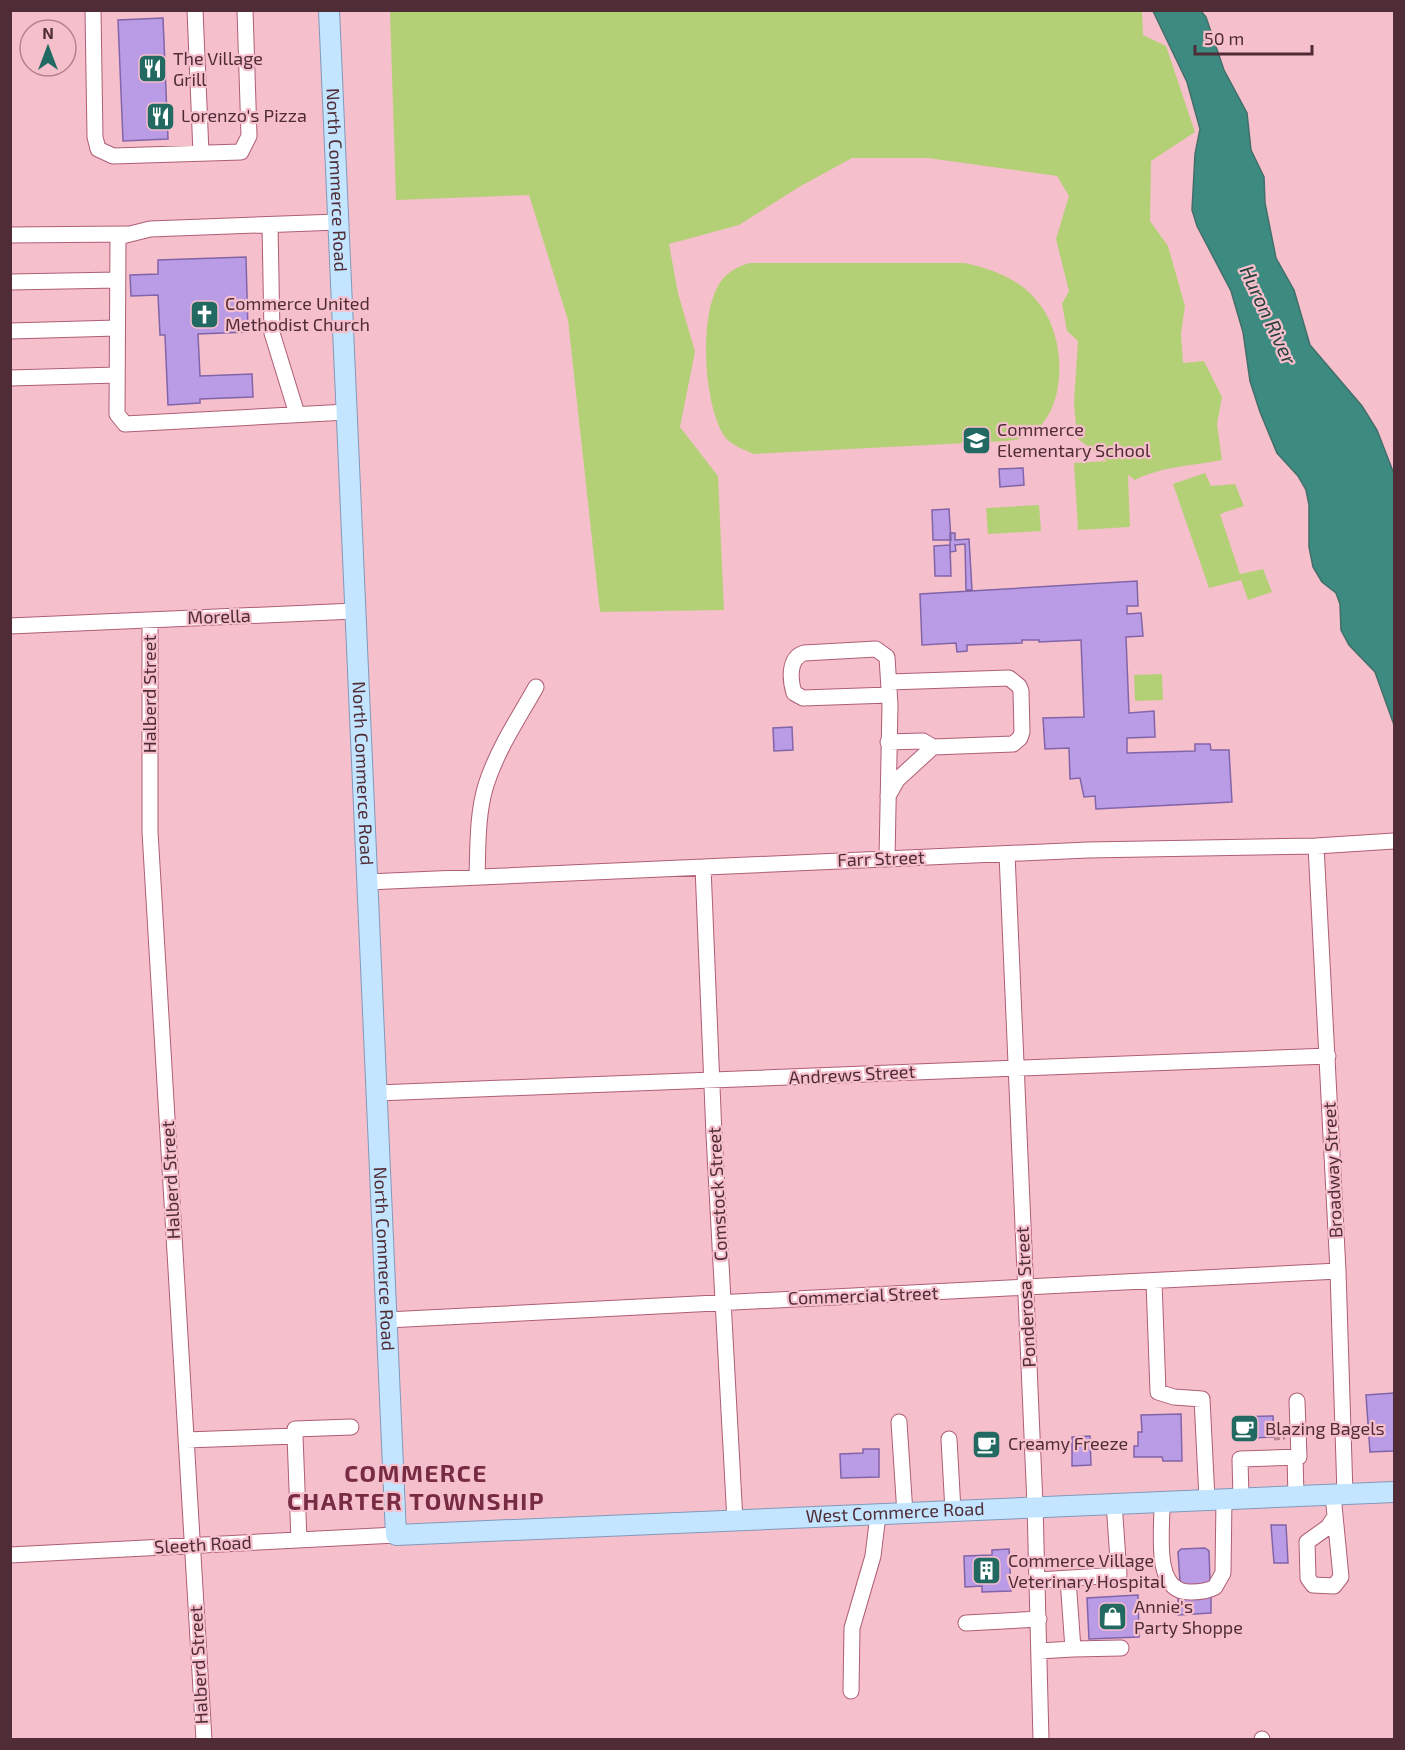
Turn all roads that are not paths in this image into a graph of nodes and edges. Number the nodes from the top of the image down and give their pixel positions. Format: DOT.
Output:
graph roads {
  1 [pos="93,10"];
  2 [pos="195,10"];
  3 [pos="245,10"];
  4 [pos="329,10"];
  5 [pos="201,153"];
  6 [pos="338,222"];
  7 [pos="270,225"];
  8 [pos="132,234"];
  9 [pos="10,235"];
  10 [pos="118,280"];
  11 [pos="10,282"];
  12 [pos="117,328"];
  13 [pos="10,331"];
  14 [pos="117,375"];
  15 [pos="10,378"];
  16 [pos="347,412"];
  17 [pos="297,414"];
  18 [pos="355,611"];
  19 [pos="150,620"];
  20 [pos="10,626"];
  21 [pos="536,687"];
  22 [pos="889,689"];
  23 [pos="888,742"];
  24 [pos="933,747"];
  25 [pos="888,796"];
  26 [pos="1395,841"];
  27 [pos="1316,846"];
  28 [pos="1007,854"];
  29 [pos="887,859"];
  30 [pos="703,867"];
  31 [pos="477,877"];
  32 [pos="367,882"];
  33 [pos="1328,1056"];
  34 [pos="1016,1067"];
  35 [pos="712,1082"];
  36 [pos="377,1093"];
  37 [pos="1338,1270"];
  38 [pos="1154,1281"];
  39 [pos="1025,1289"];
  40 [pos="723,1301"];
  41 [pos="387,1320"];
  42 [pos="1297,1401"];
  43 [pos="899,1422"];
  44 [pos="351,1427"];
  45 [pos="295,1436"];
  46 [pos="949,1438"];
  47 [pos="186,1440"];
  48 [pos="1295,1457"];
  49 [pos="1395,1492"];
  50 [pos="1339,1494"];
  51 [pos="1296,1496"];
  52 [pos="1224,1499"];
  53 [pos="1162,1501"];
  54 [pos="1114,1502"];
  55 [pos="1035,1505"];
  56 [pos="953,1511"];
  57 [pos="904,1514"];
  58 [pos="878,1515"];
  59 [pos="1334,1518"];
  60 [pos="735,1521"];
  61 [pos="396,1535"];
  62 [pos="299,1540"];
  63 [pos="192,1545"];
  64 [pos="10,1555"];
  65 [pos="1068,1579"];
  66 [pos="1038,1580"];
  67 [pos="1039,1618"];
  68 [pos="966,1623"];
  69 [pos="1121,1648"];
  70 [pos="1073,1649"];
  71 [pos="1039,1651"];
  72 [pos="851,1690"];
  73 [pos="204,1740"];
  74 [pos="1041,1740"];
  1 -- 5 [label="street"];
  2 -- 5 [label="street"];
  3 -- 5 [label="street"];
  4 -- 6 [label="main road, North Commerce Road"];
  6 -- 7 [label="street"];
  6 -- 16 [label="main road, North Commerce Road"];
  7 -- 8 [label="street"];
  7 -- 17 [label="street"];
  8 -- 9 [label="street"];
  8 -- 10 [label="street"];
  10 -- 11 [label="street"];
  10 -- 12 [label="street"];
  12 -- 13 [label="street"];
  12 -- 14 [label="street"];
  14 -- 15 [label="street"];
  14 -- 17 [label="street"];
  16 -- 17 [label="street"];
  16 -- 18 [label="main road, North Commerce Road"];
  18 -- 19 [label="street, Morella"];
  18 -- 32 [label="main road, North Commerce Road"];
  19 -- 20 [label="street, Morella"];
  19 -- 47 [label="street, Halberd Street"];
  21 -- 31 [label="street"];
  22 -- 22 [label="street"];
  22 -- 23 [label="street"];
  22 -- 24 [label="street"];
  23 -- 24 [label="street"];
  23 -- 25 [label="street"];
  24 -- 25 [label="street"];
  25 -- 29 [label="street"];
  26 -- 27 [label="street, Farr Street"];
  27 -- 28 [label="street, Farr Street"];
  27 -- 33 [label="street, Broadway Street"];
  28 -- 29 [label="street, Farr Street"];
  28 -- 34 [label="street, Ponderosa Street"];
  29 -- 30 [label="street, Farr Street"];
  30 -- 31 [label="street, Farr Street"];
  30 -- 35 [label="street, Comstock Street"];
  31 -- 32 [label="street, Farr Street"];
  32 -- 36 [label="main road, North Commerce Road"];
  33 -- 34 [label="street, Andrews Street"];
  33 -- 37 [label="street, Broadway Street"];
  34 -- 35 [label="street, Andrews Street"];
  34 -- 39 [label="street, Ponderosa Street"];
  35 -- 36 [label="street, Andrews Street"];
  35 -- 40 [label="street, Comstock Street"];
  36 -- 41 [label="main road, North Commerce Road"];
  37 -- 38 [label="street, Commercial Street"];
  37 -- 50 [label="street, Broadway Street"];
  38 -- 39 [label="street, Commercial Street"];
  38 -- 52 [label="street"];
  39 -- 40 [label="street, Commercial Street"];
  39 -- 55 [label="street, Ponderosa Street"];
  40 -- 41 [label="street, Commercial Street"];
  40 -- 60 [label="street, Comstock Street"];
  41 -- 61 [label="main road, North Commerce Road"];
  42 -- 48 [label="street"];
  43 -- 57 [label="street"];
  44 -- 45 [label="street"];
  45 -- 47 [label="street"];
  45 -- 62 [label="street"];
  46 -- 56 [label="street"];
  47 -- 63 [label="street, Halberd Street"];
  48 -- 51 [label="street"];
  48 -- 52 [label="street"];
  49 -- 50 [label="main road, West Commerce Road"];
  50 -- 51 [label="main road, West Commerce Road"];
  50 -- 59 [label="street, Broadway Street"];
  51 -- 52 [label="main road, West Commerce Road"];
  52 -- 53 [label="main road, West Commerce Road"];
  52 -- 53 [label="street"];
  53 -- 54 [label="main road, West Commerce Road"];
  54 -- 55 [label="main road, West Commerce Road"];
  54 -- 65 [label="street"];
  55 -- 56 [label="main road, West Commerce Road"];
  55 -- 66 [label="street, Ponderosa Street"];
  56 -- 57 [label="main road, West Commerce Road"];
  57 -- 58 [label="main road, West Commerce Road"];
  58 -- 60 [label="main road, West Commerce Road"];
  58 -- 72 [label="street"];
  60 -- 61 [label="main road, West Commerce Road"];
  61 -- 62 [label="street, Sleeth Road"];
  62 -- 63 [label="street, Sleeth Road"];
  63 -- 64 [label="street, Sleeth Road"];
  63 -- 73 [label="street, Halberd Street"];
  65 -- 66 [label="street"];
  65 -- 70 [label="street"];
  66 -- 67 [label="street, Ponderosa Street"];
  67 -- 68 [label="street"];
  67 -- 71 [label="street, Ponderosa Street"];
  69 -- 70 [label="street"];
  70 -- 71 [label="street"];
  71 -- 74 [label="street, Ponderosa Street"];
}
